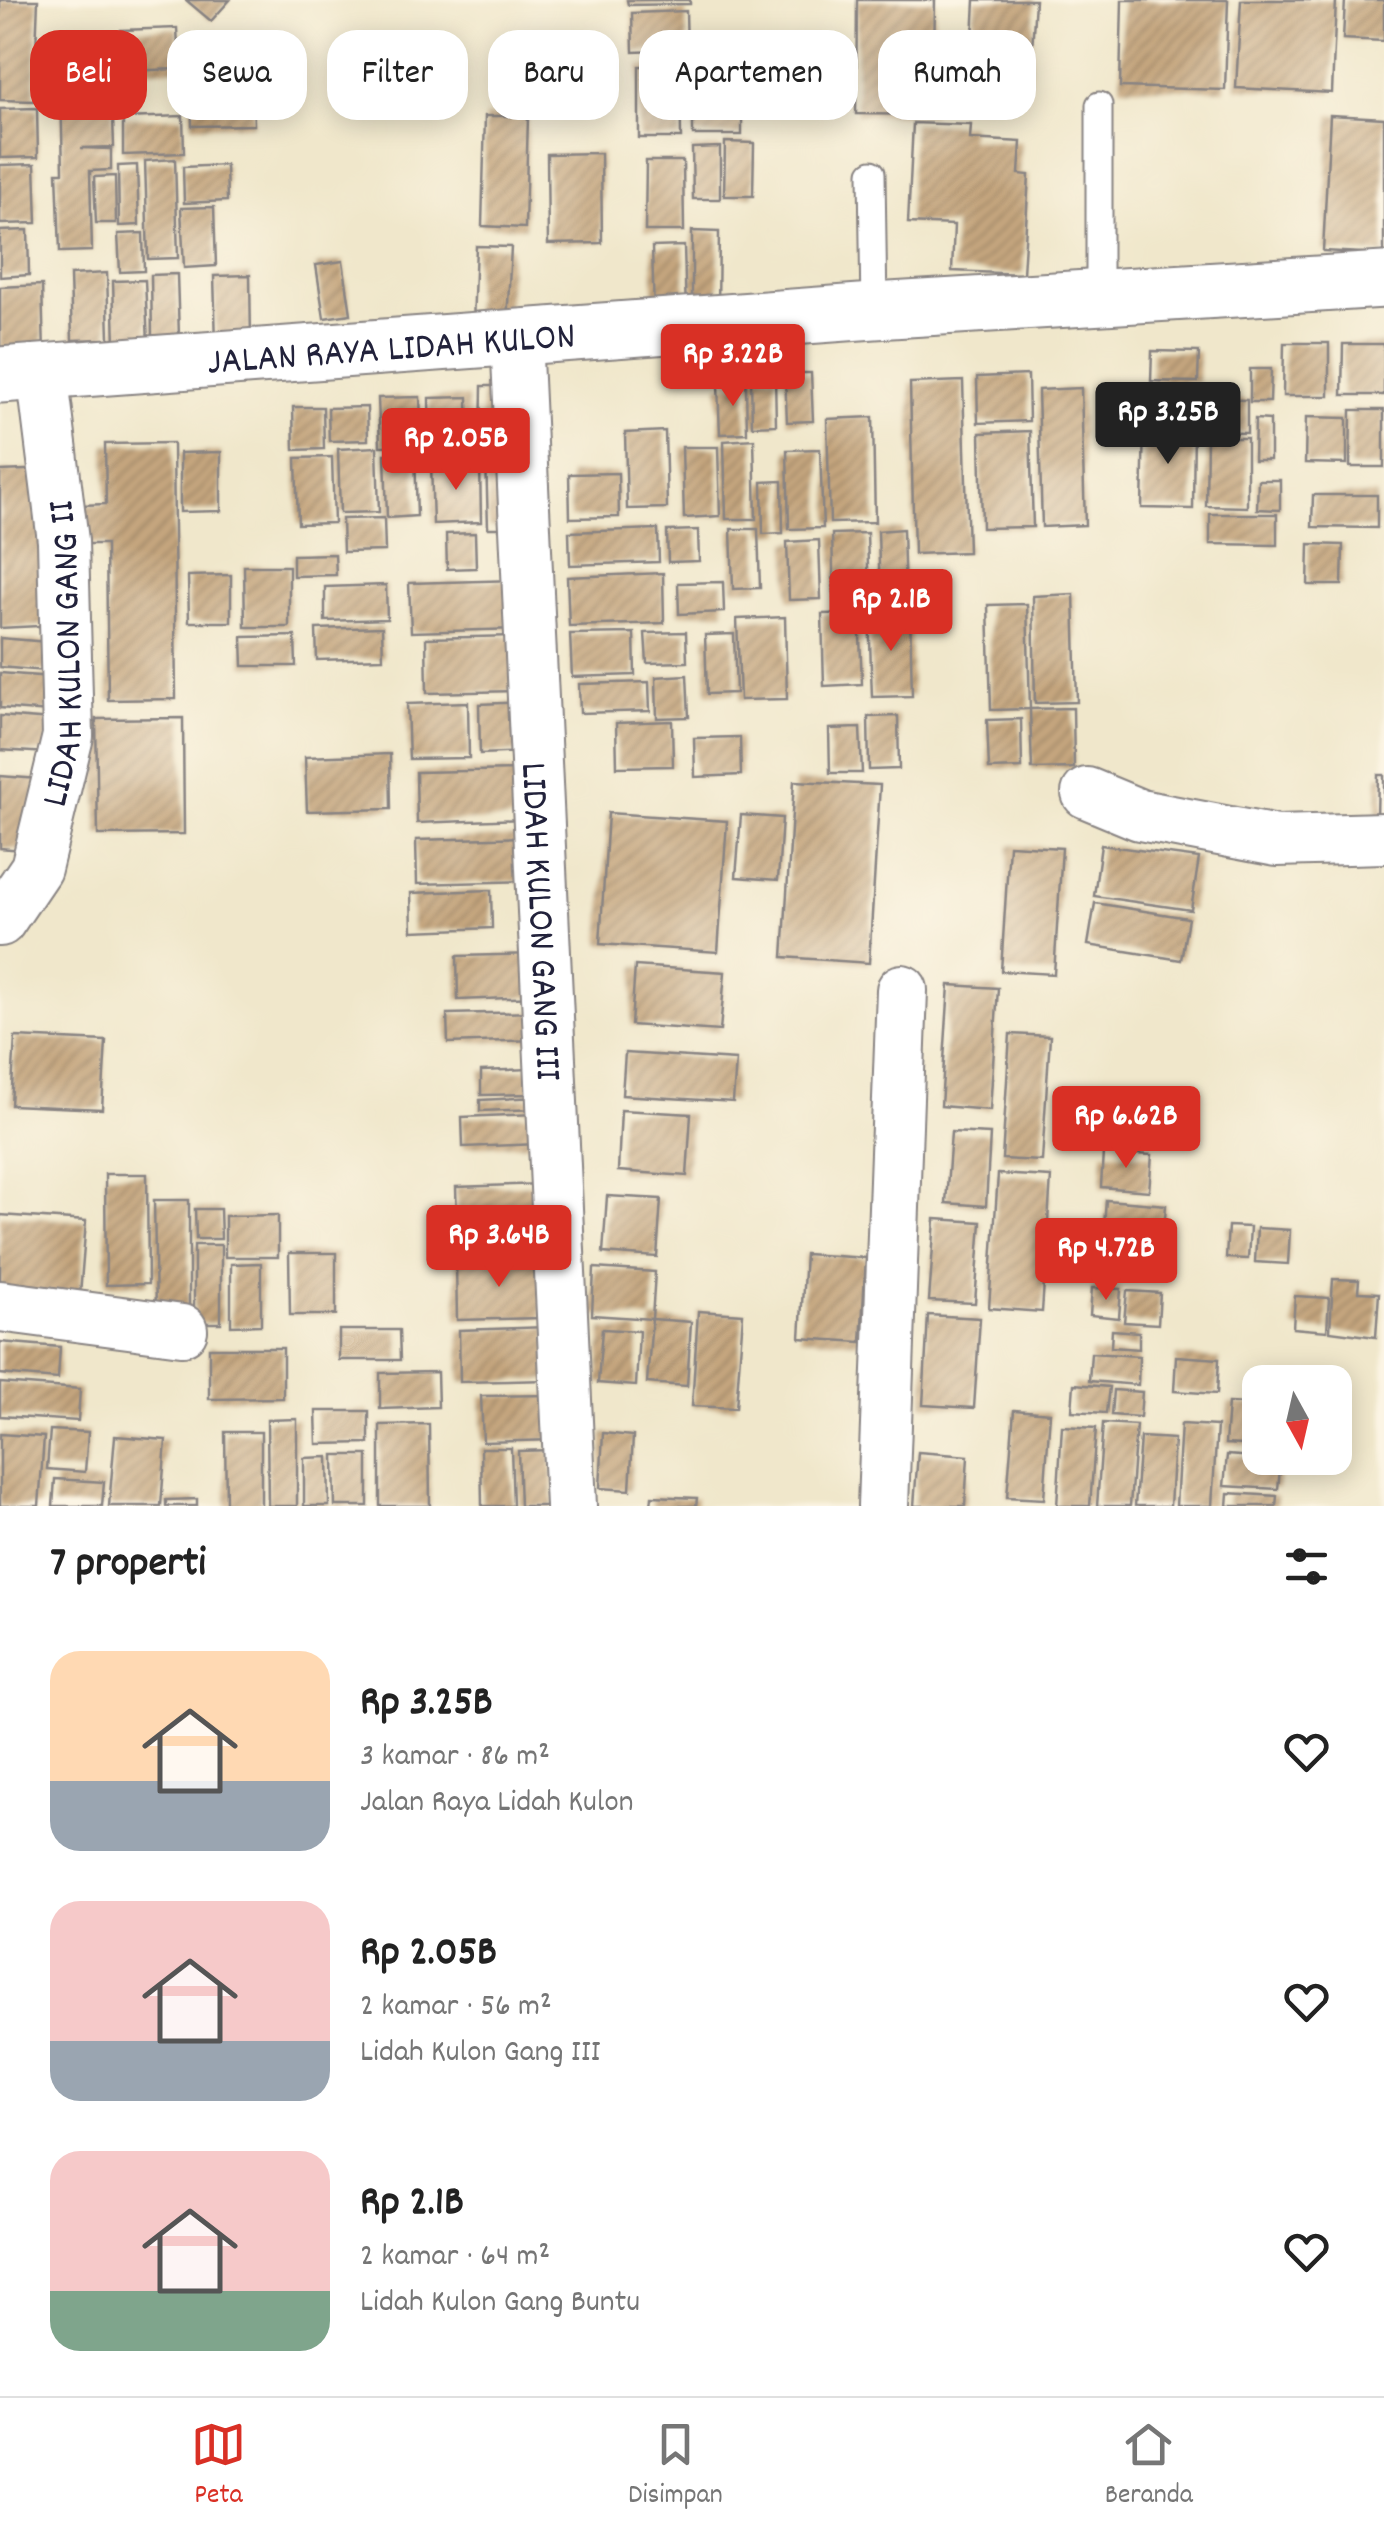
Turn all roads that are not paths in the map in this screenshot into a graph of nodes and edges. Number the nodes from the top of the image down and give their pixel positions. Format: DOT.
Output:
graph roads {
  1 [pos="1099,105"];
  2 [pos="872,173"];
  3 [pos="1384,280"];
  4 [pos="1099,297"];
  5 [pos="874,311"];
  6 [pos="516,337"];
  7 [pos="21,374"];
  8 [pos="1088,793"];
  9 [pos="1384,838"];
  10 [pos="0,921"];
  11 [pos="902,990"];
  12 [pos="0,1306"];
  13 [pos="182,1330"];
  14 [pos="571,1506"];
  15 [pos="883,1506"];
  1 -- 4 [label="lane"];
  2 -- 5 [label="lane"];
  3 -- 4 [label="main road, JALAN RAYA LIDAH KULON"];
  4 -- 5 [label="main road, JALAN RAYA LIDAH KULON"];
  5 -- 6 [label="main road, JALAN RAYA LIDAH KULON"];
  6 -- 7 [label="main road, JALAN RAYA LIDAH KULON"];
  6 -- 14 [label="street, LIDAH KULON GANG III"];
  7 -- 10 [label="street, LIDAH KULON GANG II"];
  8 -- 9 [label="street"];
  11 -- 15 [label="street"];
  12 -- 13 [label="street"];
}
